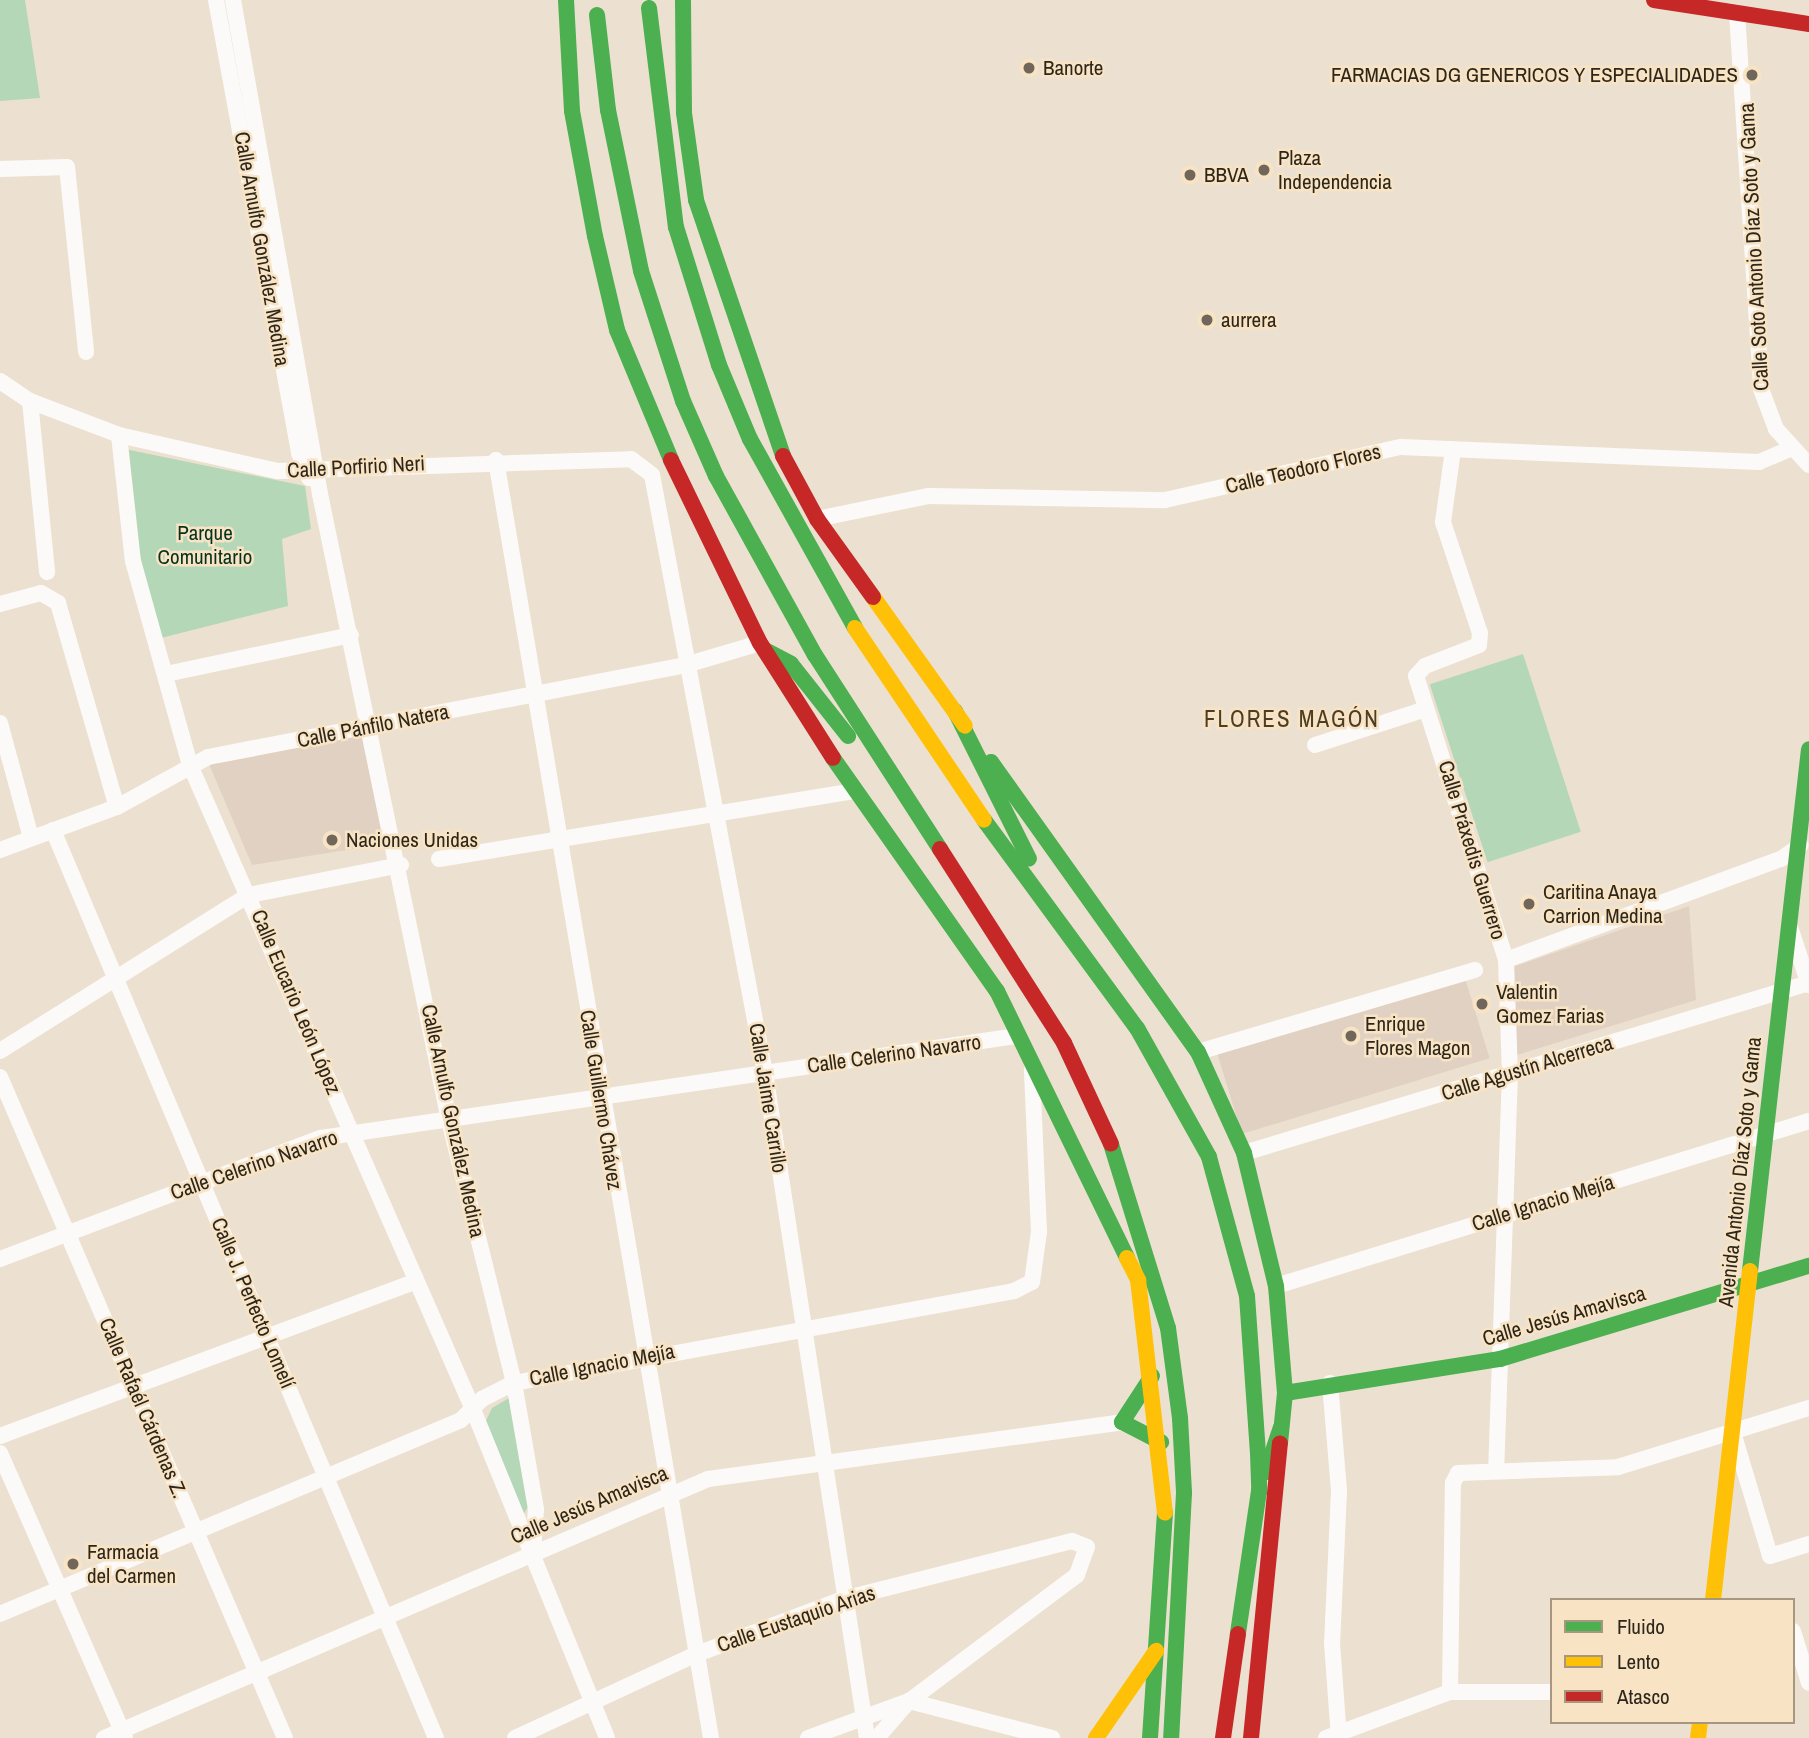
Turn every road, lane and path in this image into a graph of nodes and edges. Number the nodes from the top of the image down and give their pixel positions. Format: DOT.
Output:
graph roads {
  1 [pos="216,0"];
  2 [pos="233,0"];
  3 [pos="566,0"];
  4 [pos="578,0"];
  5 [pos="674,0"];
  6 [pos="683,0"];
  7 [pos="1654,0"];
  8 [pos="649,8"];
  9 [pos="1737,13"];
  10 [pos="597,15"];
  11 [pos="1809,24"];
  12 [pos="569,43"];
  13 [pos="684,44"];
  14 [pos="0,169"];
  15 [pos="86,352"];
  16 [pos="0,381"];
  17 [pos="30,401"];
  18 [pos="119,435"];
  19 [pos="1790,449"];
  20 [pos="1453,450"];
  21 [pos="496,460"];
  22 [pos="644,463"];
  23 [pos="1809,465"];
  24 [pos="312,471"];
  25 [pos="817,519"];
  26 [pos="47,572"];
  27 [pos="0,604"];
  28 [pos="351,635"];
  29 [pos="763,647"];
  30 [pos="689,664"];
  31 [pos="166,674"];
  32 [pos="534,696"];
  33 [pos="1426,709"];
  34 [pos="955,711"];
  35 [pos="0,723"];
  36 [pos="372,726"];
  37 [pos="1315,745"];
  38 [pos="1809,750"];
  39 [pos="190,765"];
  40 [pos="853,791"];
  41 [pos="117,807"];
  42 [pos="718,816"];
  43 [pos="928,829"];
  44 [pos="53,830"];
  45 [pos="31,838"];
  46 [pos="558,841"];
  47 [pos="1803,844"];
  48 [pos="0,850"];
  49 [pos="439,859"];
  50 [pos="401,865"];
  51 [pos="249,895"];
  52 [pos="1060,921"];
  53 [pos="1788,921"];
  54 [pos="1506,960"];
  55 [pos="1475,970"];
  56 [pos="117,978"];
  57 [pos="1809,984"];
  58 [pos="1782,992"];
  59 [pos="1016,1036"];
  60 [pos="0,1051"];
  61 [pos="1198,1052"];
  62 [pos="1032,1066"];
  63 [pos="765,1073"];
  64 [pos="1510,1073"];
  65 [pos="0,1077"];
  66 [pos="601,1099"];
  67 [pos="449,1120"];
  68 [pos="1809,1121"];
  69 [pos="352,1132"];
  70 [pos="1765,1134"];
  71 [pos="1244,1153"];
  72 [pos="202,1182"];
  73 [pos="1505,1215"];
  74 [pos="67,1233"];
  75 [pos="0,1259"];
  76 [pos="1809,1266"];
  77 [pos="416,1281"];
  78 [pos="1749,1284"];
  79 [pos="1276,1286"];
  80 [pos="804,1327"];
  81 [pos="267,1336"];
  82 [pos="643,1355"];
  83 [pos="1500,1359"];
  84 [pos="1152,1376"];
  85 [pos="514,1383"];
  86 [pos="1330,1383"];
  87 [pos="133,1386"];
  88 [pos="1285,1393"];
  89 [pos="472,1407"];
  90 [pos="1809,1408"];
  91 [pos="1122,1422"];
  92 [pos="1281,1427"];
  93 [pos="1732,1432"];
  94 [pos="0,1436"];
  95 [pos="1161,1442"];
  96 [pos="0,1453"];
  97 [pos="824,1464"];
  98 [pos="1496,1469"];
  99 [pos="327,1478"];
  100 [pos="1259,1491"];
  101 [pos="667,1492"];
  102 [pos="1256,1514"];
  103 [pos="196,1532"];
  104 [pos="1809,1544"];
  105 [pos="533,1551"];
  106 [pos="1268,1552"];
  107 [pos="61,1589"];
  108 [pos="1713,1598"];
  109 [pos="843,1599"];
  110 [pos="0,1614"];
  111 [pos="385,1616"];
  112 [pos="1795,1638"];
  113 [pos="1156,1651"];
  114 [pos="697,1654"];
  115 [pos="257,1671"];
  116 [pos="1809,1683"];
  117 [pos="1450,1692"];
  118 [pos="1550,1692"];
  119 [pos="909,1701"];
  120 [pos="593,1704"];
  121 [pos="865,1717"];
  122 [pos="124,1734"];
  123 [pos="1334,1737"];
  124 [pos="104,1738"];
  125 [pos="285,1738"];
  126 [pos="436,1738"];
  127 [pos="515,1738"];
  128 [pos="607,1738"];
  129 [pos="711,1738"];
  130 [pos="808,1738"];
  131 [pos="867,1738"];
  132 [pos="877,1738"];
  133 [pos="1052,1738"];
  134 [pos="1097,1738"];
  135 [pos="1150,1738"];
  136 [pos="1171,1738"];
  137 [pos="1223,1738"];
  138 [pos="1251,1738"];
  1 -- 24 [label="street, Calle Arnulfo González Medina"];
  2 -- 24 [label="street, Calle Arnulfo González Medina"];
  3 -- 12 [label="main road"];
  4 -- 12 [label="main road"];
  5 -- 13 [label="main road"];
  6 -- 13 [label="main road"];
  7 -- 9 [label="main road"];
  8 -- 52 [label="main road"];
  9 -- 11 [label="main road"];
  9 -- 19 [label="street, Calle Soto Antonio Díaz Soto y Gama"];
  10 -- 43 [label="main road"];
  12 -- 29 [label="main road"];
  13 -- 25 [label="main road"];
  14 -- 15 [label="street"];
  16 -- 17 [label="street, Calle Porfirio Neri"];
  17 -- 18 [label="street, Calle Porfirio Neri"];
  17 -- 26 [label="street"];
  18 -- 24 [label="street, Calle Porfirio Neri"];
  18 -- 31 [label="street, Calle Eucario León López"];
  19 -- 20 [label="street, Calle Teodoro Flores"];
  19 -- 23 [label="street, Calle Soto Antonio Díaz Soto y Gama"];
  20 -- 25 [label="street, Calle Teodoro Flores"];
  20 -- 33 [label="street, Calle Práxedis Guerrero"];
  21 -- 22 [label="street, Calle Porfirio Neri"];
  21 -- 24 [label="street, Calle Porfirio Neri"];
  21 -- 32 [label="street, Calle Guillermo Chávez"];
  22 -- 30 [label="street, Calle Jaime Carrillo"];
  24 -- 28 [label="street, Calle Arnulfo González Medina"];
  25 -- 34 [label="main road"];
  27 -- 41 [label="street"];
  28 -- 31 [label="street"];
  28 -- 36 [label="street, Calle Arnulfo González Medina"];
  29 -- 30 [label="street, Calle Pánfilo Natera"];
  29 -- 40 [label="main road"];
  29 -- 43 [label="main road"];
  30 -- 32 [label="street, Calle Pánfilo Natera"];
  30 -- 42 [label="street, Calle Jaime Carrillo"];
  31 -- 39 [label="street, Calle Eucario León López"];
  32 -- 36 [label="street, Calle Pánfilo Natera"];
  32 -- 46 [label="street, Calle Guillermo Chávez"];
  33 -- 37 [label="street"];
  33 -- 54 [label="street, Calle Práxedis Guerrero"];
  34 -- 52 [label="main road"];
  34 -- 61 [label="main road"];
  35 -- 45 [label="street"];
  36 -- 39 [label="street, Calle Pánfilo Natera"];
  36 -- 50 [label="street, Calle Arnulfo González Medina"];
  38 -- 47 [label="main road, Avenida Antonio Díaz Soto y Gama"];
  39 -- 41 [label="street, Calle Pánfilo Natera"];
  39 -- 51 [label="street, Calle Eucario León López"];
  40 -- 42 [label="street"];
  40 -- 59 [label="main road"];
  41 -- 44 [label="street, Calle Pánfilo Natera"];
  42 -- 46 [label="street"];
  42 -- 63 [label="street, Calle Jaime Carrillo"];
  43 -- 136 [label="main road"];
  44 -- 45 [label="street, Calle Pánfilo Natera"];
  44 -- 56 [label="street, Calle J. Perfecto Lomelí"];
  45 -- 48 [label="street, Calle Pánfilo Natera"];
  46 -- 49 [label="street"];
  46 -- 66 [label="street, Calle Guillermo Chávez"];
  47 -- 53 [label="main road, Avenida Antonio Díaz Soto y Gama"];
  47 -- 54 [label="street"];
  50 -- 51 [label="street"];
  50 -- 67 [label="street, Calle Arnulfo González Medina"];
  51 -- 56 [label="street"];
  51 -- 69 [label="street, Calle Eucario León López"];
  52 -- 100 [label="main road"];
  53 -- 57 [label="street"];
  53 -- 58 [label="main road, Avenida Antonio Díaz Soto y Gama"];
  54 -- 64 [label="street, Calle Práxedis Guerrero"];
  55 -- 61 [label="street"];
  56 -- 60 [label="street"];
  56 -- 72 [label="street, Calle J. Perfecto Lomelí"];
  57 -- 58 [label="street, Calle Agustín Alcerreca"];
  58 -- 64 [label="street, Calle Agustín Alcerreca"];
  58 -- 70 [label="main road, Avenida Antonio Díaz Soto y Gama"];
  59 -- 62 [label="main road"];
  59 -- 63 [label="street, Calle Celerino Navarro"];
  61 -- 71 [label="main road"];
  62 -- 80 [label="street, Calle Ignacio Mejía"];
  62 -- 84 [label="main road"];
  63 -- 66 [label="street, Calle Celerino Navarro"];
  63 -- 80 [label="street, Calle Jaime Carrillo"];
  64 -- 71 [label="street, Calle Agustín Alcerreca"];
  64 -- 73 [label="street, Calle Práxedis Guerrero"];
  65 -- 74 [label="street, Calle Rafaél Cárdenas Z."];
  66 -- 67 [label="street, Calle Celerino Navarro"];
  66 -- 82 [label="street, Calle Guillermo Chávez"];
  67 -- 69 [label="street, Calle Celerino Navarro"];
  67 -- 85 [label="street, Calle Arnulfo González Medina"];
  68 -- 70 [label="street, Calle Ignacio Mejía"];
  69 -- 72 [label="street, Calle Celerino Navarro"];
  69 -- 77 [label="street, Calle Eucario León López"];
  70 -- 73 [label="street, Calle Ignacio Mejía"];
  70 -- 78 [label="main road, Avenida Antonio Díaz Soto y Gama"];
  71 -- 79 [label="main road"];
  72 -- 74 [label="street, Calle Celerino Navarro"];
  72 -- 81 [label="street, Calle J. Perfecto Lomelí"];
  73 -- 79 [label="street, Calle Ignacio Mejía"];
  73 -- 83 [label="street, Calle Práxedis Guerrero"];
  74 -- 75 [label="street, Calle Celerino Navarro"];
  74 -- 87 [label="street, Calle Rafaél Cárdenas Z."];
  76 -- 78 [label="main road, Calle Jesús Amavisca"];
  77 -- 81 [label="street"];
  77 -- 89 [label="street, Calle Eucario León López"];
  78 -- 83 [label="main road, Calle Jesús Amavisca"];
  78 -- 93 [label="main road, Avenida Antonio Díaz Soto y Gama"];
  79 -- 88 [label="main road"];
  80 -- 82 [label="street, Calle Ignacio Mejía"];
  80 -- 97 [label="street, Calle Jaime Carrillo"];
  81 -- 87 [label="street"];
  81 -- 99 [label="street, Calle J. Perfecto Lomelí"];
  82 -- 85 [label="street, Calle Ignacio Mejía"];
  82 -- 101 [label="street, Calle Guillermo Chávez"];
  83 -- 86 [label="main road, Calle Jesús Amavisca"];
  83 -- 98 [label="street, Calle Práxedis Guerrero"];
  84 -- 91 [label="main road"];
  84 -- 95 [label="main road"];
  85 -- 89 [label="street, Calle Ignacio Mejía"];
  85 -- 105 [label="street, Calle Arnulfo González Medina"];
  86 -- 88 [label="main road, Calle Jesús Amavisca"];
  86 -- 123 [label="street"];
  87 -- 94 [label="street"];
  87 -- 103 [label="street, Calle Rafaél Cárdenas Z."];
  88 -- 92 [label="main road"];
  89 -- 99 [label="street, Calle Ignacio Mejía"];
  89 -- 105 [label="street, Calle Eucario León López"];
  90 -- 93 [label="street"];
  91 -- 95 [label="main road"];
  91 -- 97 [label="street, Calle Jesús Amavisca"];
  92 -- 100 [label="main road"];
  92 -- 106 [label="main road"];
  93 -- 98 [label="street"];
  93 -- 104 [label="street"];
  93 -- 108 [label="main road, Avenida Antonio Díaz Soto y Gama"];
  95 -- 113 [label="main road"];
  96 -- 107 [label="street"];
  97 -- 101 [label="street, Calle Jesús Amavisca"];
  97 -- 109 [label="street, Calle Jaime Carrillo"];
  98 -- 117 [label="street"];
  99 -- 103 [label="street, Calle Ignacio Mejía"];
  99 -- 111 [label="street, Calle J. Perfecto Lomelí"];
  100 -- 102 [label="main road"];
  101 -- 105 [label="street, Calle Jesús Amavisca"];
  101 -- 114 [label="street, Calle Guillermo Chávez"];
  102 -- 106 [label="main road"];
  102 -- 137 [label="main road"];
  103 -- 107 [label="street, Calle Ignacio Mejía"];
  103 -- 115 [label="street, Calle Rafaél Cárdenas Z."];
  105 -- 111 [label="street, Calle Jesús Amavisca"];
  105 -- 120 [label="street, Calle Arnulfo González Medina"];
  106 -- 138 [label="main road"];
  107 -- 110 [label="street, Calle Ignacio Mejía"];
  107 -- 122 [label="street"];
  109 -- 114 [label="street, Calle Eustaquio Arias"];
  109 -- 119 [label="street, Calle Eustaquio Arias"];
  109 -- 121 [label="street, Calle Jaime Carrillo"];
  111 -- 115 [label="street, Calle Jesús Amavisca"];
  111 -- 126 [label="street, Calle J. Perfecto Lomelí"];
  112 -- 116 [label="street"];
  113 -- 134 [label="main road"];
  113 -- 135 [label="main road"];
  114 -- 120 [label="street, Calle Eustaquio Arias"];
  114 -- 129 [label="street, Calle Guillermo Chávez"];
  115 -- 122 [label="street, Calle Jesús Amavisca"];
  115 -- 125 [label="street, Calle Rafaél Cárdenas Z."];
  117 -- 118 [label="street"];
  117 -- 123 [label="street"];
  119 -- 121 [label="street"];
  119 -- 132 [label="street"];
  119 -- 133 [label="street"];
  120 -- 127 [label="street, Calle Eustaquio Arias"];
  120 -- 128 [label="street, Calle Arnulfo González Medina"];
  121 -- 130 [label="street"];
  121 -- 131 [label="street, Calle Jaime Carrillo"];
  122 -- 124 [label="street, Calle Jesús Amavisca"];
}
